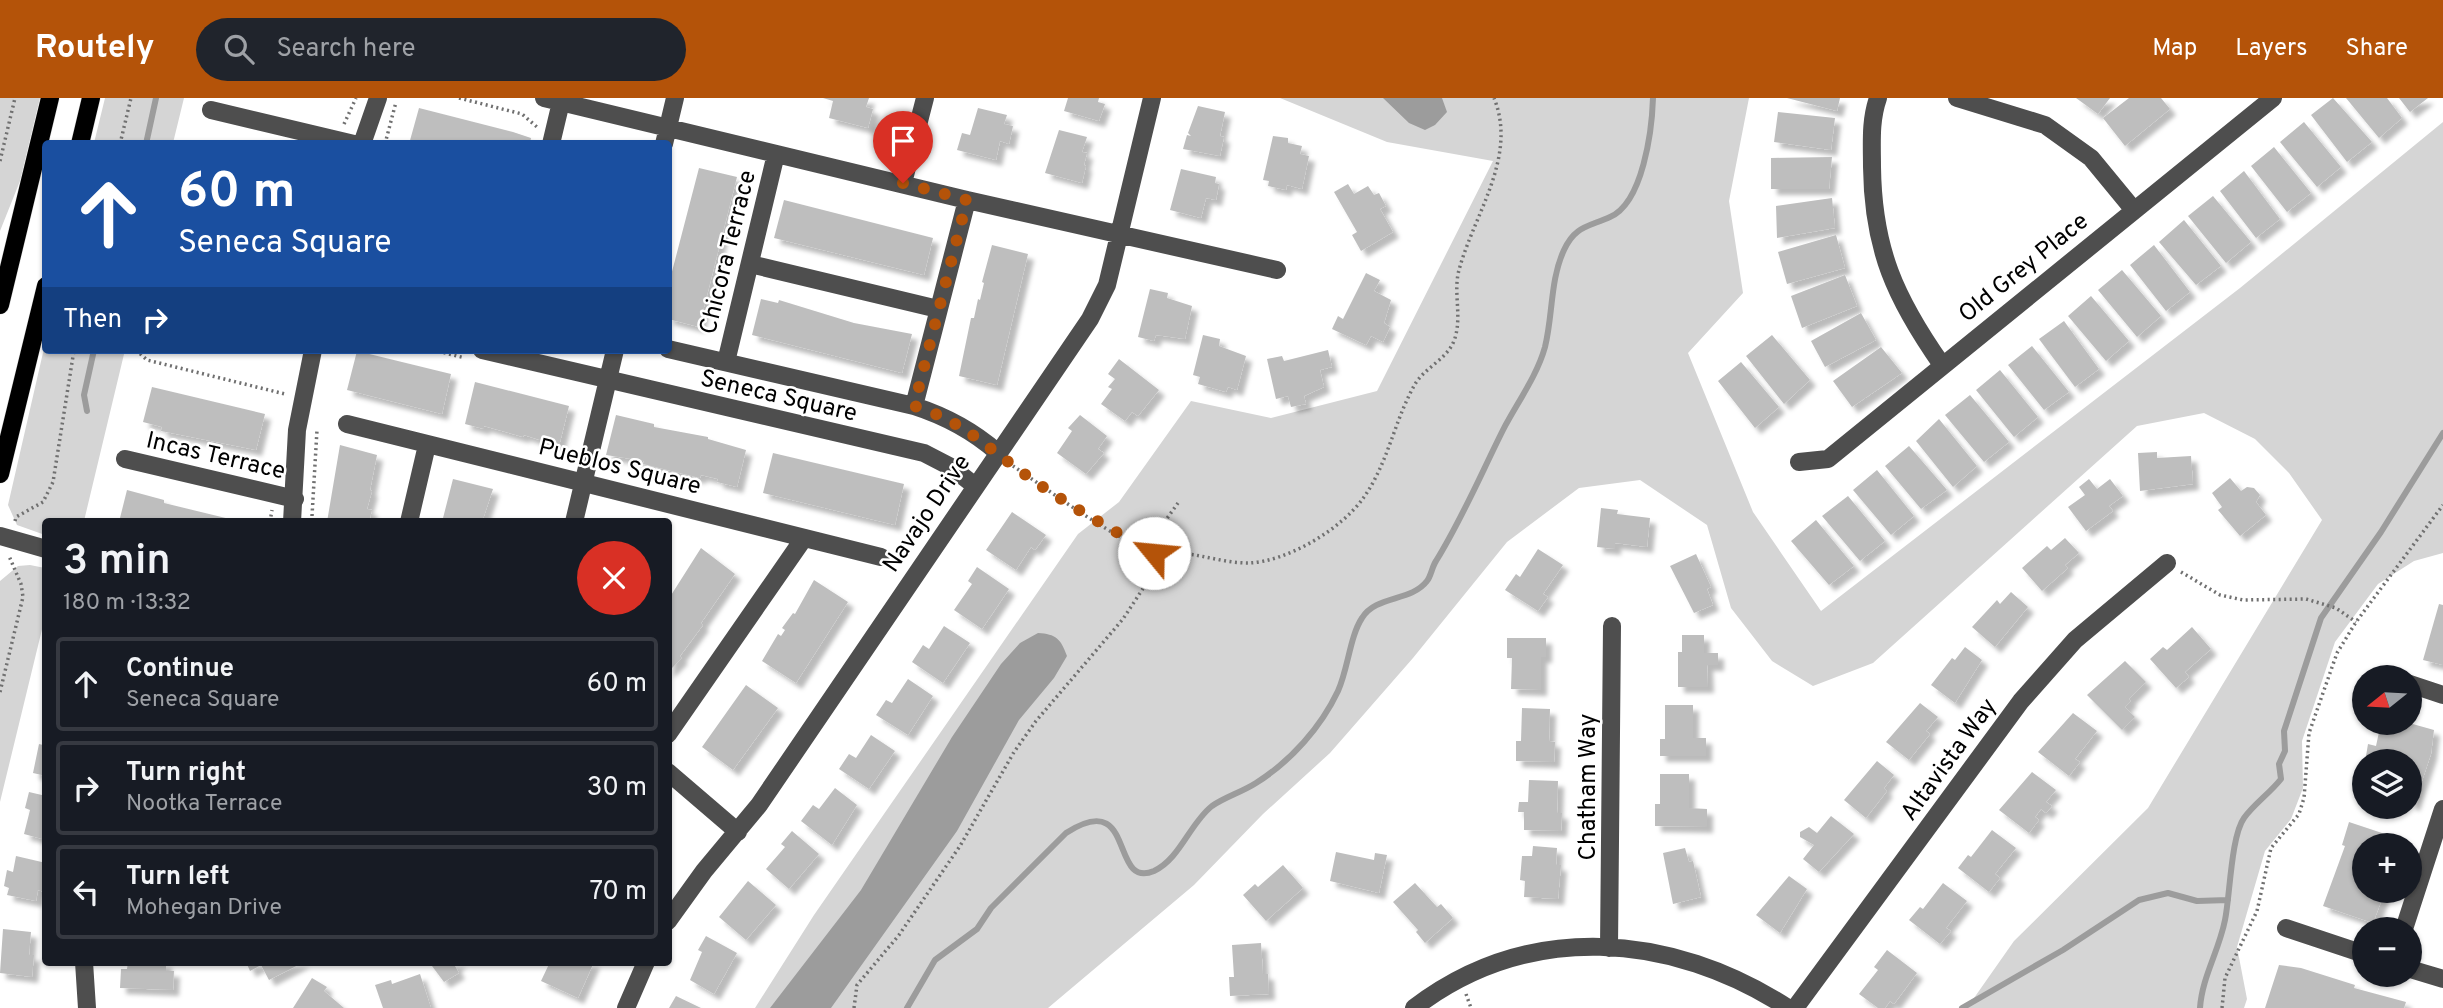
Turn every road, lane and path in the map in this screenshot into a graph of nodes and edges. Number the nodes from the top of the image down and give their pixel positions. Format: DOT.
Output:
graph roads {
  1 [pos="15,98"];
  2 [pos="50,98"];
  3 [pos="91,98"];
  4 [pos="131,98"];
  5 [pos="356,98"];
  6 [pos="377,98"];
  7 [pos="396,98"];
  8 [pos="459,98"];
  9 [pos="675,98"];
  10 [pos="925,98"];
  11 [pos="1152,98"];
  12 [pos="1494,98"];
  13 [pos="1878,98"];
  14 [pos="1957,98"];
  15 [pos="2273,98"];
  16 [pos="552,100"];
  17 [pos="211,110"];
  18 [pos="666,136"];
  19 [pos="552,137"];
  20 [pos="81,140"];
  21 [pos="121,140"];
  22 [pos="338,140"];
  23 [pos="347,140"];
  24 [pos="363,140"];
  25 [pos="386,140"];
  26 [pos="776,154"];
  27 [pos="0,161"];
  28 [pos="903,183"];
  29 [pos="967,200"];
  30 [pos="2133,209"];
  31 [pos="1120,235"];
  32 [pos="750,264"];
  33 [pos="1277,270"];
  34 [pos="42,302"];
  35 [pos="0,305"];
  36 [pos="938,309"];
  37 [pos="672,350"];
  38 [pos="73,354"];
  39 [pos="140,354"];
  40 [pos="312,354"];
  41 [pos="499,354"];
  42 [pos="614,354"];
  43 [pos="726,362"];
  44 [pos="1942,365"];
  45 [pos="608,380"];
  46 [pos="287,395"];
  47 [pos="914,406"];
  48 [pos="317,424"];
  49 [pos="347,424"];
  50 [pos="427,445"];
  51 [pos="997,453"];
  52 [pos="125,459"];
  53 [pos="1799,462"];
  54 [pos="0,474"];
  55 [pos="583,481"];
  56 [pos="974,485"];
  57 [pos="295,499"];
  58 [pos="1178,503"];
  59 [pos="2443,505"];
  60 [pos="293,518"];
  61 [pos="312,518"];
  62 [pos="411,518"];
  63 [pos="574,518"];
  64 [pos="6,538"];
  65 [pos="804,538"];
  66 [pos="42,548"];
  67 [pos="1154,553"];
  68 [pos="881,556"];
  69 [pos="2167,563"];
  70 [pos="2356,621"];
  71 [pos="1612,626"];
  72 [pos="2422,688"];
  73 [pos="0,692"];
  74 [pos="2443,695"];
  75 [pos="672,728"];
  76 [pos="672,775"];
  77 [pos="2443,809"];
  78 [pos="738,832"];
  79 [pos="672,915"];
  80 [pos="2408,917"];
  81 [pos="2286,928"];
  82 [pos="1609,948"];
  83 [pos="2352,950"];
  84 [pos="84,966"];
  85 [pos="644,966"];
  86 [pos="2422,973"];
  87 [pos="2443,979"];
  88 [pos="87,1008"];
  89 [pos="626,1008"];
  90 [pos="854,1008"];
  91 [pos="1414,1008"];
  92 [pos="1787,1008"];
  93 [pos="1795,1008"];
  94 [pos="2222,1008"];
  1 -- 27 [label="path"];
  2 -- 35 [label="main road"];
  3 -- 20 [label="main road"];
  4 -- 21 [label="path"];
  5 -- 23 [label="path"];
  6 -- 24 [label="street"];
  7 -- 25 [label="path"];
  8 -- 19 [label="path"];
  9 -- 18 [label="street"];
  10 -- 28 [label="street"];
  11 -- 31 [label="street, Navajo Drive"];
  12 -- 67 [label="path"];
  13 -- 44 [label="street"];
  14 -- 30 [label="street"];
  15 -- 30 [label="street, Old Grey Place"];
  16 -- 18 [label="street"];
  16 -- 19 [label="street"];
  17 -- 22 [label="street"];
  18 -- 26 [label="street"];
  26 -- 28 [label="street"];
  26 -- 32 [label="street, Chicora Terrace"];
  28 -- 29 [label="street"];
  29 -- 31 [label="street"];
  29 -- 36 [label="street"];
  30 -- 44 [label="street, Old Grey Place"];
  31 -- 33 [label="street"];
  31 -- 51 [label="street, Navajo Drive"];
  32 -- 36 [label="street"];
  32 -- 43 [label="street, Chicora Terrace"];
  34 -- 54 [label="main road"];
  36 -- 47 [label="street"];
  37 -- 43 [label="street, Seneca Square"];
  38 -- 64 [label="path"];
  39 -- 46 [label="path"];
  40 -- 57 [label="street"];
  41 -- 45 [label="street, Seneca Square"];
  42 -- 45 [label="street"];
  43 -- 47 [label="street, Seneca Square"];
  44 -- 53 [label="street, Old Grey Place"];
  45 -- 55 [label="street"];
  45 -- 56 [label="street, Seneca Square"];
  47 -- 51 [label="street, Seneca Square"];
  48 -- 61 [label="path"];
  49 -- 50 [label="street, Pueblos Square"];
  50 -- 55 [label="street, Pueblos Square"];
  50 -- 62 [label="street"];
  51 -- 56 [label="street, Navajo Drive"];
  51 -- 67 [label="path"];
  52 -- 57 [label="street, Incas Terrace"];
  55 -- 63 [label="street"];
  55 -- 65 [label="street, Pueblos Square"];
  56 -- 78 [label="street, Navajo Drive"];
  57 -- 60 [label="street"];
  58 -- 67 [label="path"];
  59 -- 70 [label="path"];
  64 -- 66 [label="street"];
  64 -- 73 [label="path"];
  65 -- 68 [label="street, Pueblos Square"];
  65 -- 75 [label="street"];
  67 -- 90 [label="path"];
  69 -- 70 [label="path"];
  69 -- 93 [label="street, Altavista Way"];
  70 -- 94 [label="path"];
  71 -- 82 [label="street, Chatham Way"];
  72 -- 74 [label="street"];
  76 -- 78 [label="street"];
  77 -- 80 [label="street"];
  78 -- 79 [label="street, Navajo Drive"];
  81 -- 83 [label="street"];
  82 -- 91 [label="street"];
  82 -- 92 [label="street"];
  84 -- 88 [label="street"];
  85 -- 89 [label="street"];
  86 -- 87 [label="street"];
}
